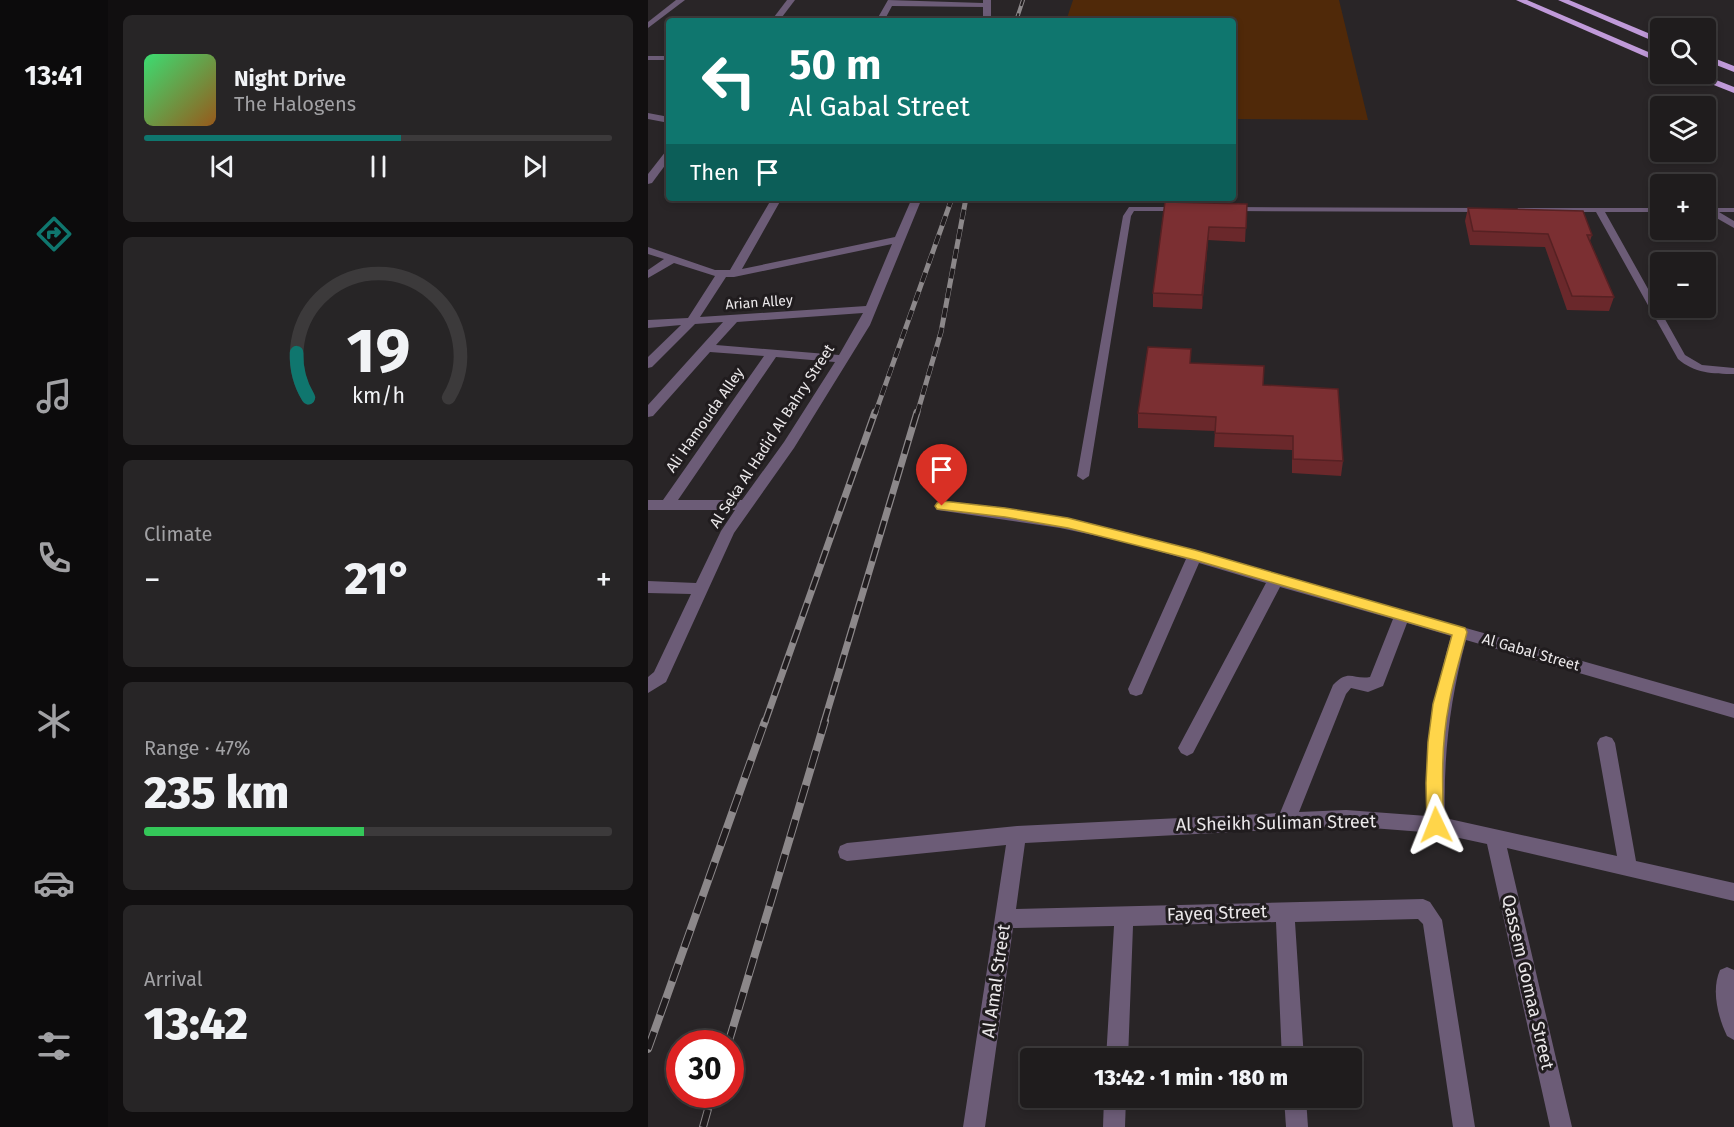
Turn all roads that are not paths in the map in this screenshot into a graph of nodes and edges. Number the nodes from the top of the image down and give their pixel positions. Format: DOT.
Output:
graph roads {
  1 [pos="681,0"];
  2 [pos="791,0"];
  3 [pos="1520,0"];
  4 [pos="1562,0"];
  5 [pos="891,2"];
  6 [pos="986,2"];
  7 [pos="777,18"];
  8 [pos="882,18"];
  9 [pos="987,18"];
  10 [pos="648,26"];
  11 [pos="1650,37"];
  12 [pos="1650,56"];
  13 [pos="648,58"];
  14 [pos="666,58"];
  15 [pos="1716,62"];
  16 [pos="1734,69"];
  17 [pos="1716,83"];
  18 [pos="1734,90"];
  19 [pos="648,116"];
  20 [pos="666,119"];
  21 [pos="666,157"];
  22 [pos="648,166"];
  23 [pos="659,166"];
  24 [pos="648,181"];
  25 [pos="775,201"];
  26 [pos="916,201"];
  27 [pos="1186,209"];
  28 [pos="1222,209"];
  29 [pos="1493,210"];
  30 [pos="1516,210"];
  31 [pos="1599,210"];
  32 [pos="1650,210"];
  33 [pos="1716,210"];
  34 [pos="1734,210"];
  35 [pos="1716,215"];
  36 [pos="1734,225"];
  37 [pos="901,238"];
  38 [pos="648,250"];
  39 [pos="672,259"];
  40 [pos="728,274"];
  41 [pos="648,275"];
  42 [pos="872,309"];
  43 [pos="733,319"];
  44 [pos="691,322"];
  45 [pos="648,324"];
  46 [pos="707,348"];
  47 [pos="772,354"];
  48 [pos="842,359"];
  49 [pos="648,364"];
  50 [pos="1734,371"];
  51 [pos="648,413"];
  52 [pos="1083,476"];
  53 [pos="648,505"];
  54 [pos="745,505"];
  55 [pos="666,506"];
  56 [pos="942,506"];
  57 [pos="1195,555"];
  58 [pos="1276,579"];
  59 [pos="648,587"];
  60 [pos="701,589"];
  61 [pos="1402,615"];
  62 [pos="1460,632"];
  63 [pos="648,686"];
  64 [pos="1136,689"];
  65 [pos="1734,711"];
  66 [pos="1606,743"];
  67 [pos="1187,748"];
  68 [pos="1287,819"];
  69 [pos="1436,825"];
  70 [pos="1017,835"];
  71 [pos="1495,837"];
  72 [pos="847,852"];
  73 [pos="1628,866"];
  74 [pos="1734,892"];
  75 [pos="1285,912"];
  76 [pos="1124,916"];
  77 [pos="1005,919"];
  78 [pos="1726,977"];
  79 [pos="1734,1029"];
  80 [pos="1118,1048"];
  81 [pos="1292,1048"];
  82 [pos="1115,1108"];
  83 [pos="1296,1108"];
  84 [pos="974,1127"];
  85 [pos="1114,1127"];
  86 [pos="1297,1127"];
  87 [pos="1464,1127"];
  88 [pos="1561,1127"];
  1 -- 10 [label="street"];
  2 -- 7 [label="street"];
  3 -- 12 [label="highway"];
  4 -- 11 [label="highway"];
  5 -- 6 [label="street"];
  5 -- 8 [label="street"];
  6 -- 9 [label="street"];
  13 -- 14 [label="street"];
  15 -- 16 [label="highway"];
  17 -- 18 [label="highway"];
  19 -- 20 [label="street"];
  21 -- 23 [label="street"];
  22 -- 23 [label="street"];
  23 -- 24 [label="street"];
  25 -- 40 [label="street"];
  26 -- 37 [label="street, Al Seka Al Hadid Al Bahry Street"];
  27 -- 52 [label="lane"];
  28 -- 29 [label="lane"];
  30 -- 31 [label="lane"];
  31 -- 32 [label="lane"];
  31 -- 50 [label="lane"];
  33 -- 34 [label="lane"];
  35 -- 36 [label="lane"];
  37 -- 40 [label="street"];
  37 -- 42 [label="street, Al Seka Al Hadid Al Bahry Street"];
  38 -- 39 [label="street"];
  39 -- 40 [label="street"];
  39 -- 41 [label="street"];
  40 -- 44 [label="street"];
  42 -- 43 [label="street, Arian Alley"];
  42 -- 48 [label="street, Al Seka Al Hadid Al Bahry Street"];
  43 -- 44 [label="street, Arian Alley"];
  43 -- 46 [label="street"];
  44 -- 45 [label="street, Arian Alley"];
  44 -- 49 [label="street"];
  46 -- 47 [label="street"];
  46 -- 51 [label="street"];
  47 -- 48 [label="street"];
  47 -- 55 [label="street, Ali Hamouda Alley"];
  48 -- 54 [label="street, Al Seka Al Hadid Al Bahry Street"];
  53 -- 55 [label="street"];
  54 -- 55 [label="street"];
  54 -- 60 [label="street, Al Seka Al Hadid Al Bahry Street"];
  56 -- 57 [label="street, Al Gabal Street"];
  57 -- 58 [label="street, Al Gabal Street"];
  57 -- 64 [label="street"];
  58 -- 61 [label="street, Al Gabal Street"];
  58 -- 67 [label="street"];
  59 -- 60 [label="street"];
  60 -- 63 [label="street, Al Seka Al Hadid Al Bahry Street"];
  61 -- 62 [label="street, Al Gabal Street"];
  61 -- 68 [label="street"];
  62 -- 65 [label="street, Al Gabal Street"];
  62 -- 69 [label="street"];
  66 -- 73 [label="street"];
  68 -- 69 [label="street, Al Sheikh Suliman Street"];
  68 -- 70 [label="street, Al Sheikh Suliman Street"];
  69 -- 71 [label="street, Al Sheikh Suliman Street"];
  70 -- 72 [label="street, Al Sheikh Suliman Street"];
  70 -- 77 [label="street, Al Amal Street"];
  71 -- 73 [label="street, Al Sheikh Suliman Street"];
  71 -- 88 [label="street, Qassem Gomaa Street"];
  73 -- 74 [label="street, Al Sheikh Suliman Street"];
  75 -- 76 [label="street, Fayeq Street"];
  75 -- 81 [label="street"];
  75 -- 87 [label="street, Fayeq Street"];
  76 -- 77 [label="street, Fayeq Street"];
  76 -- 80 [label="street"];
  77 -- 84 [label="street, Al Amal Street"];
  78 -- 79 [label="street"];
  82 -- 85 [label="street"];
  83 -- 86 [label="street"];
}
